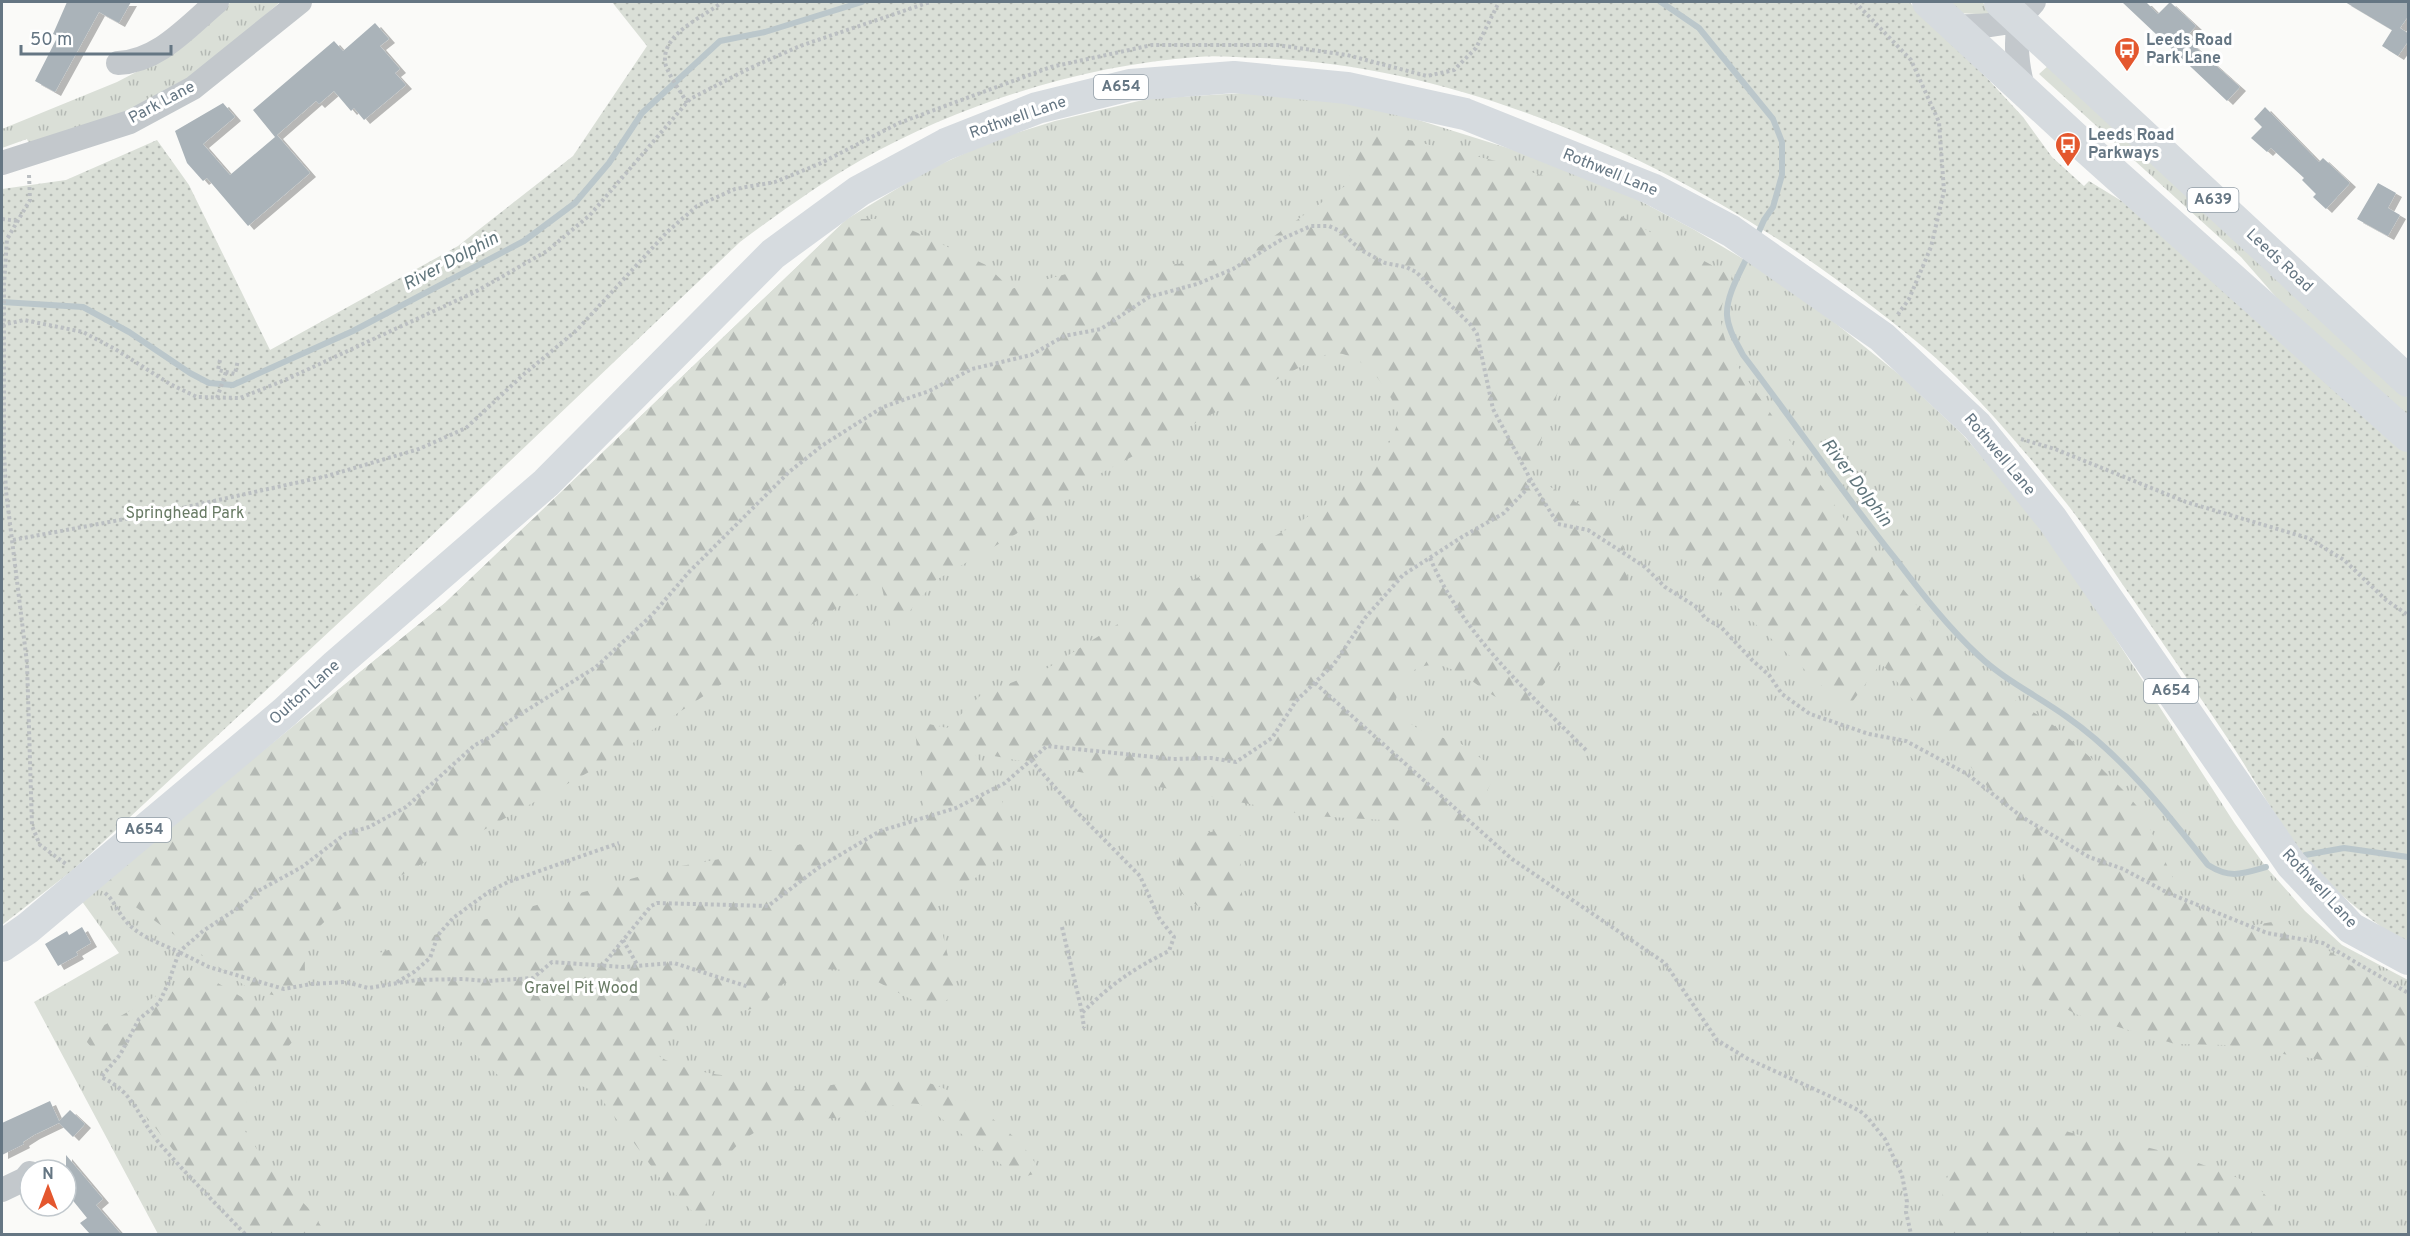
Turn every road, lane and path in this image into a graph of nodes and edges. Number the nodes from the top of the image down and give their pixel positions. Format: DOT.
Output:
graph roads {
  1 [pos="217,2"];
  2 [pos="300,2"];
  3 [pos="722,2"];
  4 [pos="930,2"];
  5 [pos="1855,2"];
  6 [pos="1928,2"];
  7 [pos="2018,7"];
  8 [pos="1954,26"];
  9 [pos="118,63"];
  10 [pos="2024,91"];
  11 [pos="690,99"];
  12 [pos="2,164"];
  13 [pos="30,200"];
  14 [pos="2,219"];
  15 [pos="18,221"];
  16 [pos="4,262"];
  17 [pos="3,325"];
  18 [pos="1882,337"];
  19 [pos="220,360"];
  20 [pos="238,360"];
  21 [pos="226,372"];
  22 [pos="2409,381"];
  23 [pos="217,398"];
  24 [pos="1977,426"];
  25 [pos="599,430"];
  26 [pos="2409,436"];
  27 [pos="1530,478"];
  28 [pos="1430,558"];
  29 [pos="2409,615"];
  30 [pos="1315,683"];
  31 [pos="1586,750"];
  32 [pos="1031,760"];
  33 [pos="619,843"];
  34 [pos="79,873"];
  35 [pos="1062,927"];
  36 [pos="623,940"];
  37 [pos="2,946"];
  38 [pos="179,952"];
  39 [pos="2409,959"];
  40 [pos="602,966"];
  41 [pos="638,966"];
  42 [pos="394,984"];
  43 [pos="749,987"];
  44 [pos="2409,993"];
  45 [pos="1082,1012"];
  46 [pos="1084,1028"];
  47 [pos="18,1181"];
  48 [pos="2,1190"];
  49 [pos="244,1234"];
  50 [pos="1911,1234"];
  1 -- 9 [label="street"];
  2 -- 12 [label="street, Park Lane"];
  3 -- 11 [label="path"];
  4 -- 11 [label="path"];
  5 -- 18 [label="path"];
  6 -- 8 [label="main road, A639"];
  7 -- 8 [label="street"];
  7 -- 10 [label="street"];
  7 -- 22 [label="main road, Leeds Road / A639"];
  8 -- 10 [label="main road, A639"];
  10 -- 26 [label="main road, A639"];
  11 -- 23 [label="path"];
  13 -- 15 [label="path"];
  14 -- 15 [label="path"];
  15 -- 16 [label="path"];
  16 -- 17 [label="path"];
  17 -- 23 [label="path"];
  17 -- 34 [label="path"];
  18 -- 24 [label="main road, Rothwell Lane / A654"];
  18 -- 25 [label="main road, Rothwell Lane / A654"];
  19 -- 21 [label="path"];
  20 -- 21 [label="path"];
  21 -- 23 [label="path"];
  24 -- 29 [label="path"];
  24 -- 39 [label="main road, Rothwell Lane / A654"];
  25 -- 34 [label="main road, Oulton Lane / A654"];
  27 -- 28 [label="path"];
  27 -- 38 [label="path"];
  27 -- 44 [label="path"];
  28 -- 30 [label="path"];
  28 -- 31 [label="path"];
  30 -- 32 [label="path"];
  30 -- 50 [label="path"];
  32 -- 36 [label="path"];
  32 -- 45 [label="path"];
  33 -- 42 [label="path"];
  34 -- 37 [label="main road, Oulton Lane / A654"];
  34 -- 38 [label="path"];
  35 -- 45 [label="path"];
  36 -- 40 [label="path"];
  36 -- 41 [label="path"];
  38 -- 42 [label="path"];
  38 -- 49 [label="path"];
  40 -- 41 [label="path"];
  40 -- 42 [label="path"];
  41 -- 43 [label="path"];
  45 -- 46 [label="path"];
  47 -- 48 [label="street"];
}
